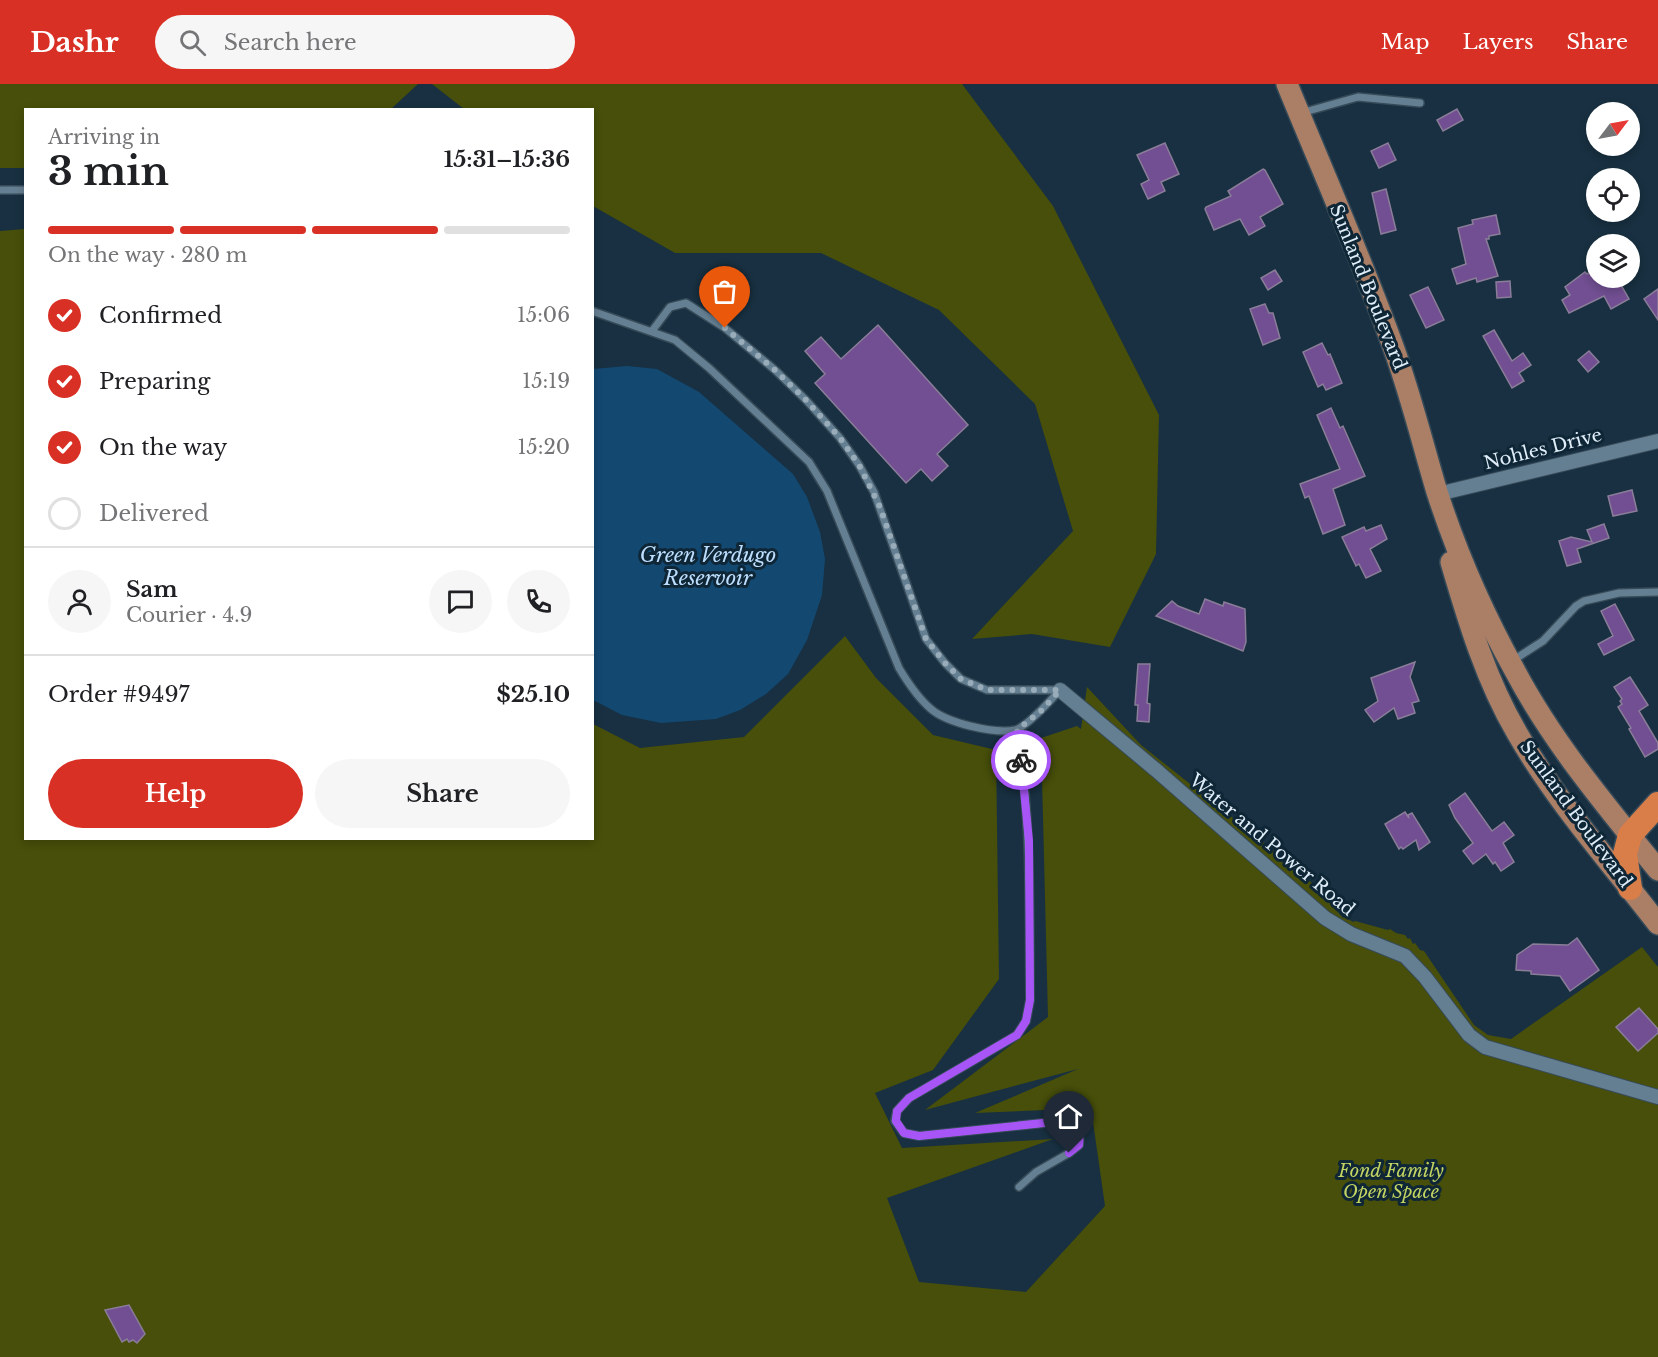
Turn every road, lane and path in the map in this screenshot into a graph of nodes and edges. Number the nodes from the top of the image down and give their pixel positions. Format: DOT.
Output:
graph roads {
  1 [pos="1287,84"];
  2 [pos="1420,103"];
  3 [pos="1299,114"];
  4 [pos="0,190"];
  5 [pos="24,190"];
  6 [pos="594,312"];
  7 [pos="652,331"];
  8 [pos="1658,441"];
  9 [pos="1438,494"];
  10 [pos="1658,592"];
  11 [pos="1510,662"];
  12 [pos="1060,690"];
  13 [pos="1017,730"];
  14 [pos="1658,804"];
  15 [pos="1630,835"];
  16 [pos="1658,870"];
  17 [pos="1630,888"];
  18 [pos="1658,924"];
  19 [pos="1658,1097"];
  20 [pos="1019,1187"];
  1 -- 3 [label="main road, Sunland Boulevard"];
  2 -- 3 [label="lane"];
  3 -- 9 [label="main road, Sunland Boulevard"];
  4 -- 5 [label="lane"];
  6 -- 7 [label="lane"];
  7 -- 12 [label="lane"];
  7 -- 13 [label="lane"];
  8 -- 9 [label="street, Nohles Drive"];
  9 -- 11 [label="main road, Sunland Boulevard"];
  9 -- 17 [label="main road, Sunland Boulevard"];
  10 -- 11 [label="lane"];
  11 -- 15 [label="main road, Sunland Boulevard"];
  12 -- 13 [label="lane"];
  12 -- 19 [label="street, Water and Power Road"];
  13 -- 20 [label="lane"];
  14 -- 15 [label="highway"];
  15 -- 16 [label="main road, Sunland Boulevard"];
  15 -- 17 [label="highway"];
  17 -- 18 [label="main road, Sunland Boulevard"];
}
